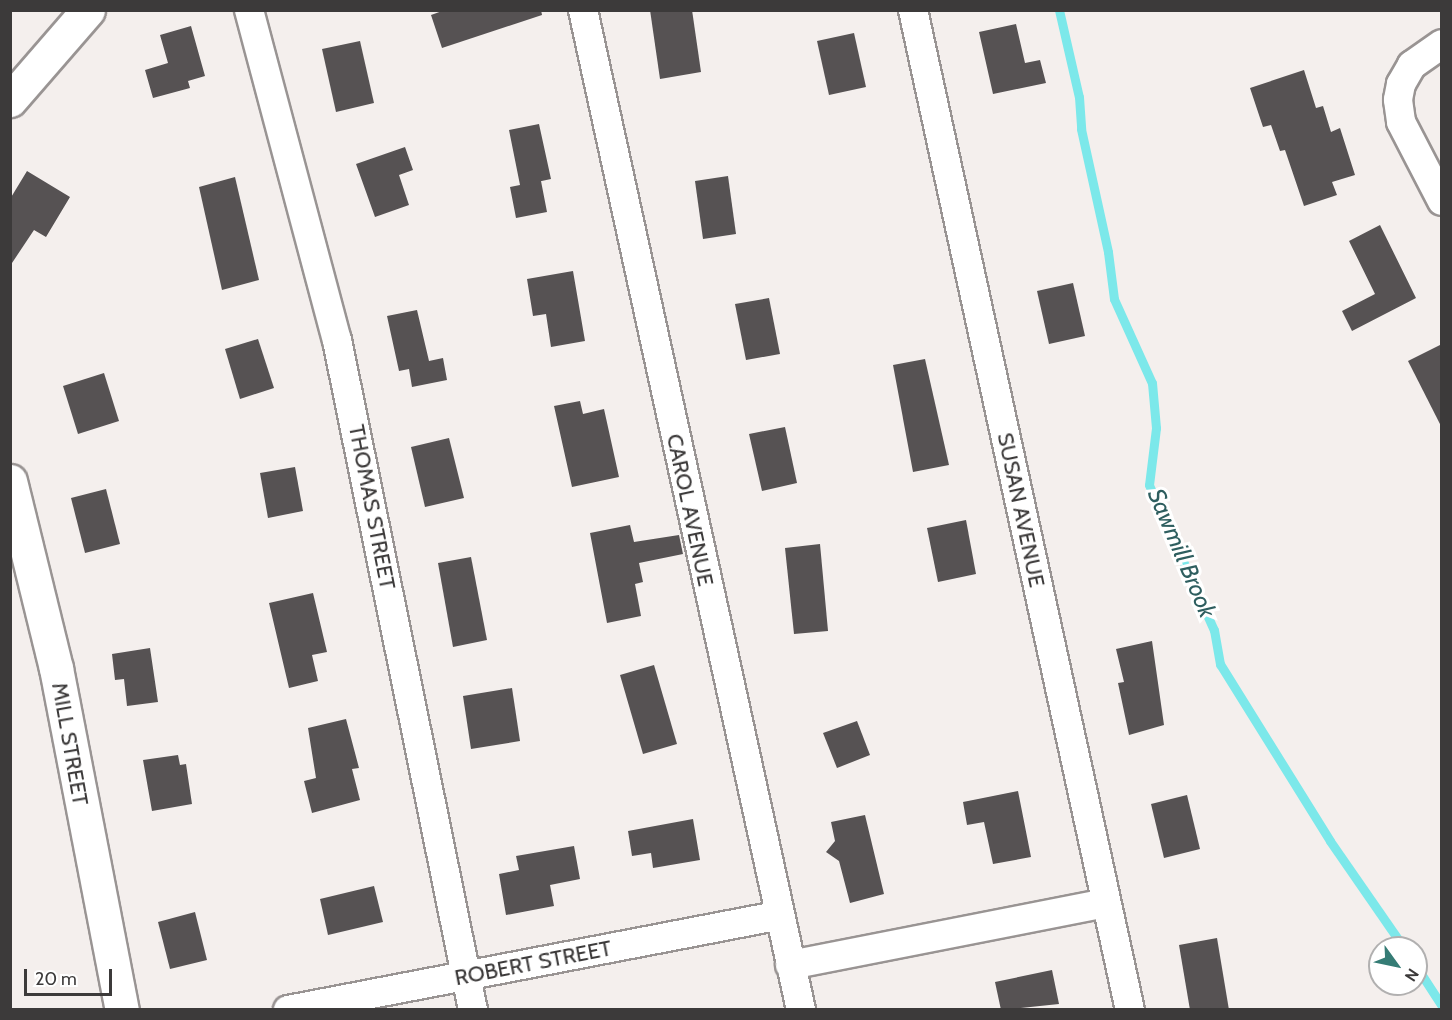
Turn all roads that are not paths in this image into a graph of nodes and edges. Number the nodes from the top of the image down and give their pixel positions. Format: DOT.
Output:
graph roads {
  1 [pos="88,10"];
  2 [pos="249,10"];
  3 [pos="583,10"];
  4 [pos="913,10"];
  5 [pos="1442,44"];
  6 [pos="10,100"];
  7 [pos="1442,201"];
  8 [pos="10,481"];
  9 [pos="1105,903"];
  10 [pos="778,916"];
  11 [pos="790,965"];
  12 [pos="465,975"];
  13 [pos="122,1010"];
  14 [pos="288,1010"];
  15 [pos="473,1010"];
  16 [pos="801,1010"];
  17 [pos="1130,1010"];
  1 -- 6 [label="street"];
  2 -- 12 [label="street, THOMAS STREET"];
  3 -- 10 [label="street, CAROL AVENUE"];
  4 -- 9 [label="street, SUSAN AVENUE"];
  5 -- 7 [label="street"];
  8 -- 13 [label="street, MILL STREET"];
  9 -- 11 [label="street"];
  9 -- 17 [label="street, SUSAN AVENUE"];
  10 -- 11 [label="street, CAROL AVENUE"];
  10 -- 12 [label="street, ROBERT STREET"];
  11 -- 16 [label="street, CAROL AVENUE"];
  12 -- 14 [label="street, ROBERT STREET"];
  12 -- 15 [label="street, THOMAS STREET"];
}
